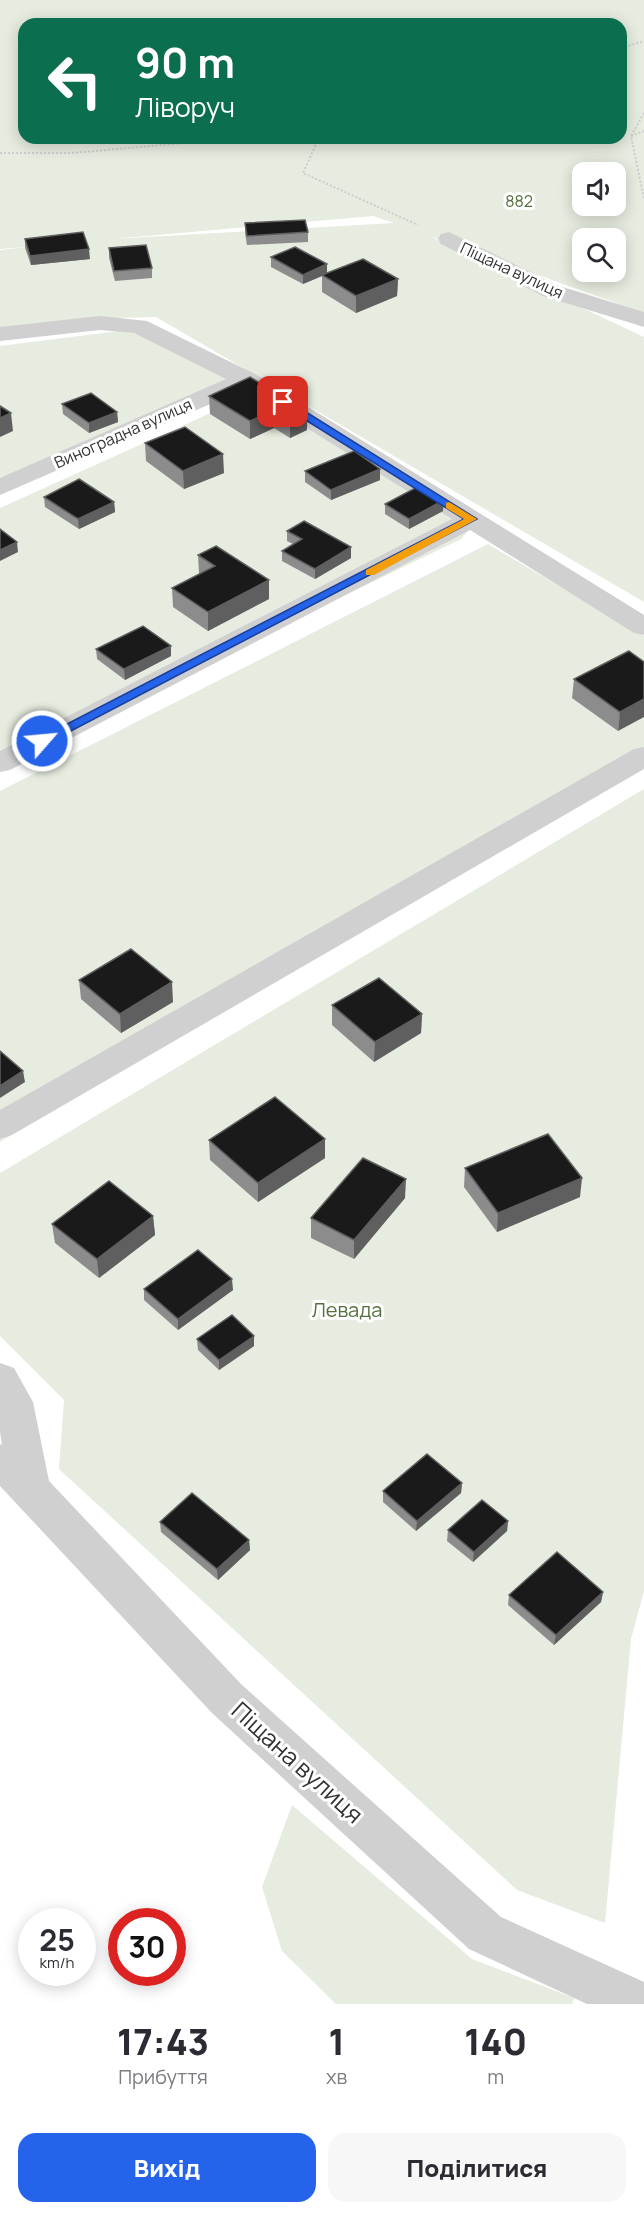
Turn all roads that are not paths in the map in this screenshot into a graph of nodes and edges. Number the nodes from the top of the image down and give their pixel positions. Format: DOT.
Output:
graph roads {
  1 [pos="449,239"];
  2 [pos="644,320"];
  3 [pos="0,334"];
  4 [pos="246,378"];
  5 [pos="0,488"];
  6 [pos="472,519"];
  7 [pos="644,627"];
  8 [pos="644,756"];
  9 [pos="0,763"];
  10 [pos="0,1126"];
  11 [pos="0,1379"];
  12 [pos="15,1474"];
  13 [pos="640,2004"];
  1 -- 2 [label="street, Піщана вулиця"];
  3 -- 4 [label="street"];
  4 -- 5 [label="street, Виноградна вулиця"];
  4 -- 6 [label="street"];
  6 -- 7 [label="street"];
  6 -- 9 [label="street"];
  8 -- 10 [label="street"];
  11 -- 12 [label="street"];
  12 -- 13 [label="street, Піщана вулиця"];
}
